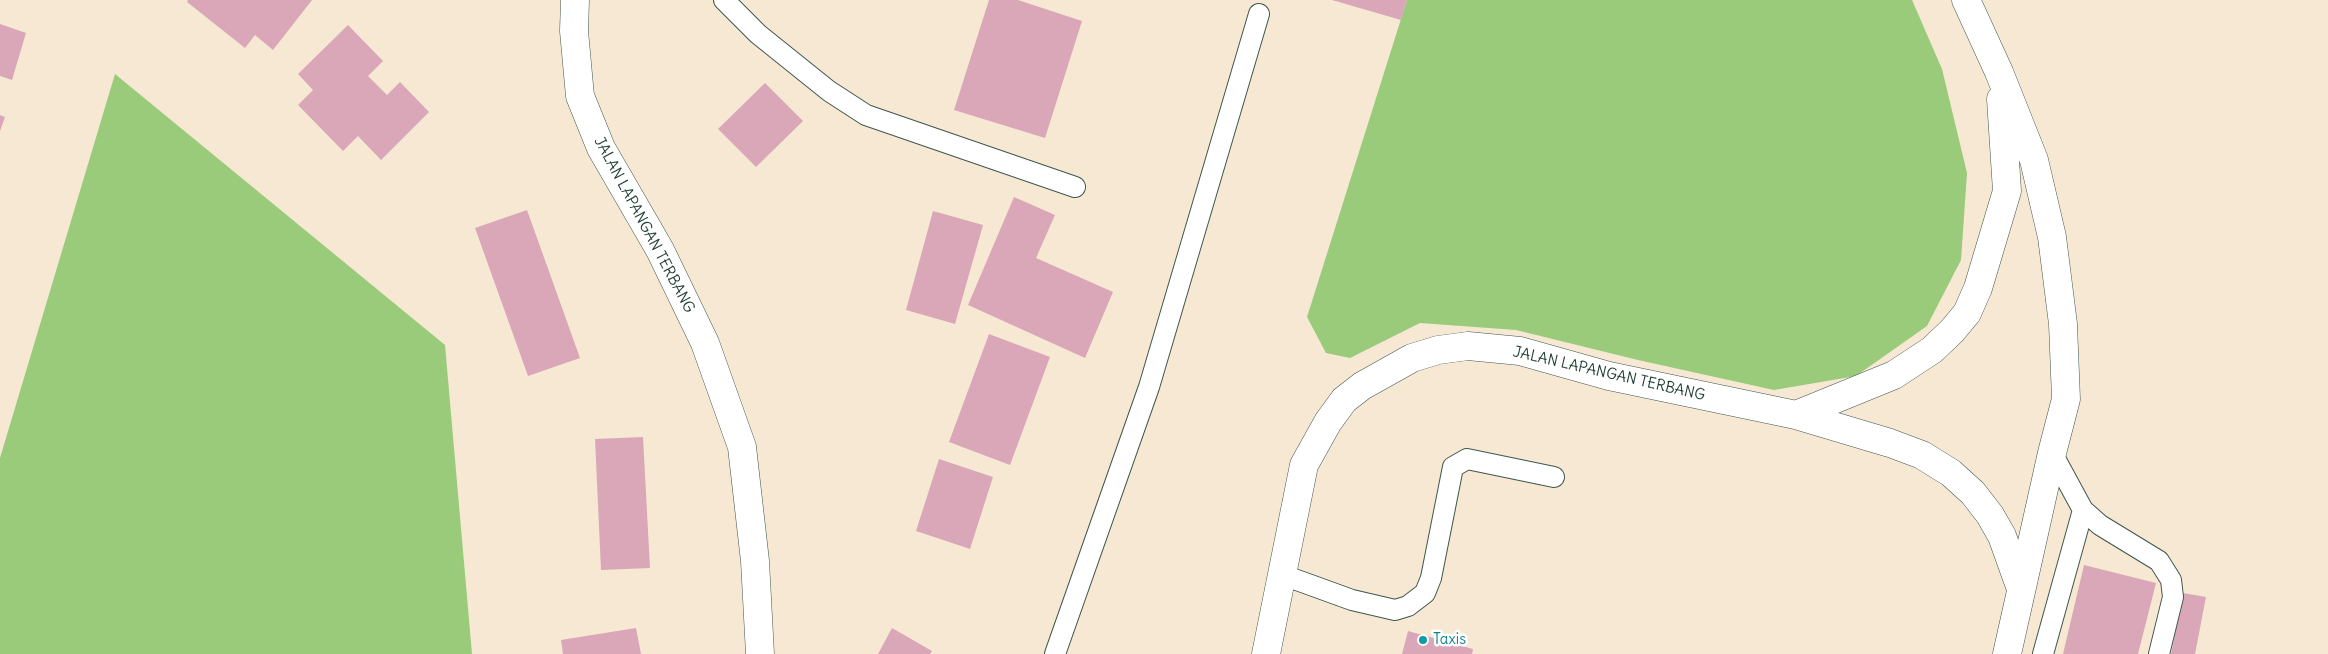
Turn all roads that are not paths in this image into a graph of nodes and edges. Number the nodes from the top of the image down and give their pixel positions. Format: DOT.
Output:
graph roads {
  1 [pos="575,0"];
  2 [pos="724,0"];
  3 [pos="1966,0"];
  4 [pos="1259,14"];
  5 [pos="1999,72"];
  6 [pos="1075,187"];
  7 [pos="1796,415"];
  8 [pos="2052,453"];
  9 [pos="1554,478"];
  10 [pos="2082,510"];
  11 [pos="1283,575"];
  12 [pos="2021,589"];
  13 [pos="760,654"];
  14 [pos="1055,654"];
  15 [pos="1266,654"];
  16 [pos="2007,654"];
  17 [pos="2043,654"];
  18 [pos="2159,654"];
  1 -- 13 [label="street, JALAN LAPANGAN TERBANG"];
  2 -- 6 [label="lane"];
  3 -- 5 [label="street"];
  4 -- 14 [label="lane"];
  5 -- 7 [label="street"];
  5 -- 8 [label="street"];
  7 -- 11 [label="street, JALAN LAPANGAN TERBANG"];
  7 -- 12 [label="street, JALAN LAPANGAN TERBANG"];
  8 -- 10 [label="lane"];
  8 -- 12 [label="street"];
  9 -- 11 [label="lane"];
  10 -- 17 [label="lane"];
  10 -- 18 [label="lane"];
  11 -- 15 [label="street, JALAN LAPANGAN TERBANG"];
  12 -- 16 [label="street"];
}
